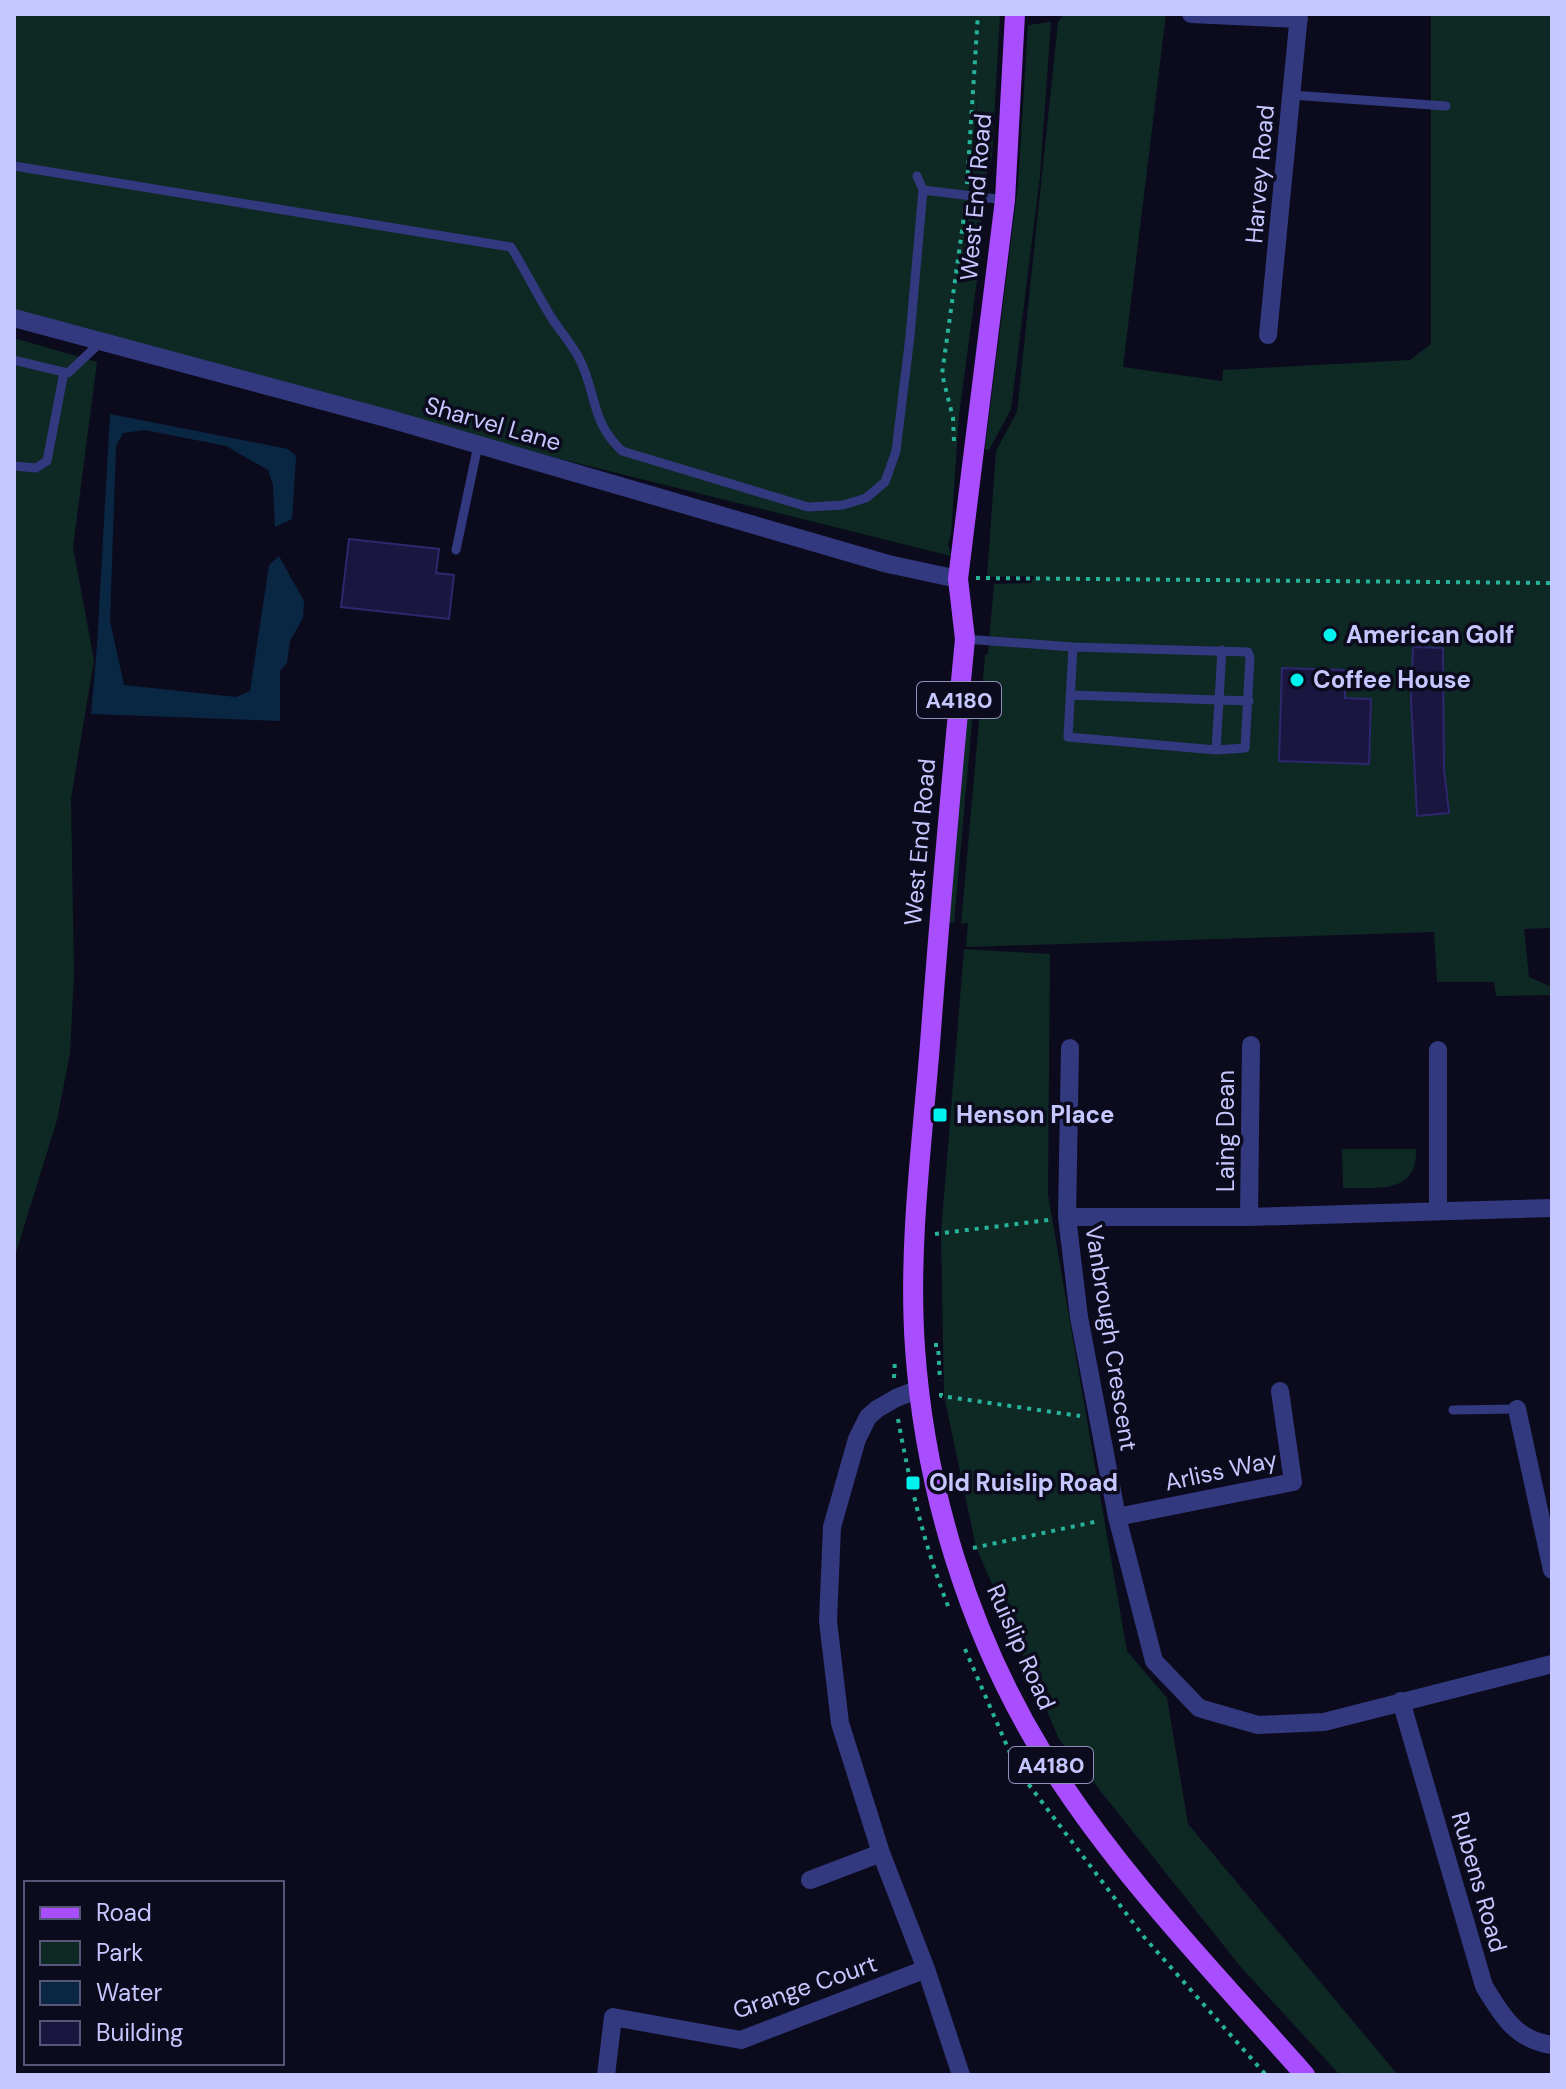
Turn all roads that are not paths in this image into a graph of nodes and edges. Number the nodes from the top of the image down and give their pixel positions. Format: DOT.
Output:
graph roads {
  1 [pos="1015,14"];
  2 [pos="1191,14"];
  3 [pos="1299,16"];
  4 [pos="1291,95"];
  5 [pos="1446,106"];
  6 [pos="14,166"];
  7 [pos="917,176"];
  8 [pos="923,190"];
  9 [pos="1005,200"];
  10 [pos="14,318"];
  11 [pos="1268,335"];
  12 [pos="102,341"];
  13 [pos="14,360"];
  14 [pos="64,372"];
  15 [pos="478,445"];
  16 [pos="14,466"];
  17 [pos="456,550"];
  18 [pos="958,579"];
  19 [pos="965,639"];
  20 [pos="1073,647"];
  21 [pos="1222,650"];
  22 [pos="1070,695"];
  23 [pos="1218,700"];
  24 [pos="1249,701"];
  25 [pos="1216,750"];
  26 [pos="1251,1045"];
  27 [pos="1070,1048"];
  28 [pos="1438,1050"];
  29 [pos="1552,1208"];
  30 [pos="1438,1211"];
  31 [pos="1067,1217"];
  32 [pos="1249,1217"];
  33 [pos="919,1389"];
  34 [pos="1280,1391"];
  35 [pos="1517,1409"];
  36 [pos="1453,1410"];
  37 [pos="1117,1517"];
  38 [pos="1552,1570"];
  39 [pos="1552,1664"];
  40 [pos="1401,1701"];
  41 [pos="881,1853"];
  42 [pos="810,1880"];
  43 [pos="926,1969"];
  44 [pos="1552,2045"];
  45 [pos="606,2075"];
  46 [pos="961,2075"];
  47 [pos="1305,2075"];
  1 -- 9 [label="main road, West End Road / A4180"];
  2 -- 3 [label="street, Harvey Road"];
  3 -- 4 [label="street, Harvey Road"];
  4 -- 5 [label="lane"];
  4 -- 11 [label="street, Harvey Road"];
  6 -- 8 [label="lane"];
  7 -- 8 [label="lane"];
  8 -- 9 [label="lane"];
  9 -- 18 [label="main road, West End Road / A4180"];
  10 -- 12 [label="street, Sharvel Lane"];
  12 -- 14 [label="lane"];
  12 -- 15 [label="street, Sharvel Lane"];
  13 -- 14 [label="lane"];
  14 -- 16 [label="lane"];
  15 -- 17 [label="lane"];
  15 -- 18 [label="street, Sharvel Lane"];
  18 -- 19 [label="main road, West End Road / A4180"];
  19 -- 20 [label="lane"];
  19 -- 33 [label="main road, West End Road / A4180"];
  20 -- 21 [label="lane"];
  20 -- 22 [label="lane"];
  21 -- 23 [label="lane"];
  21 -- 24 [label="lane"];
  22 -- 23 [label="lane"];
  22 -- 25 [label="lane"];
  23 -- 24 [label="lane"];
  23 -- 25 [label="lane"];
  24 -- 25 [label="lane"];
  26 -- 32 [label="street, Laing Dean"];
  27 -- 31 [label="street"];
  28 -- 30 [label="street"];
  29 -- 30 [label="street, Vanbrough Crescent"];
  30 -- 32 [label="street, Vanbrough Crescent"];
  31 -- 32 [label="street, Vanbrough Crescent"];
  31 -- 37 [label="street, Vanbrough Crescent"];
  33 -- 41 [label="street"];
  33 -- 47 [label="main road, Ruislip Road / A4180"];
  34 -- 37 [label="street, Arliss Way"];
  35 -- 36 [label="lane"];
  35 -- 38 [label="street"];
  37 -- 40 [label="street, Vanbrough Crescent"];
  39 -- 40 [label="street, Vanbrough Crescent"];
  40 -- 44 [label="street, Rubens Road"];
  41 -- 42 [label="street"];
  41 -- 43 [label="street"];
  43 -- 45 [label="street, Grange Court"];
  43 -- 46 [label="street"];
}
